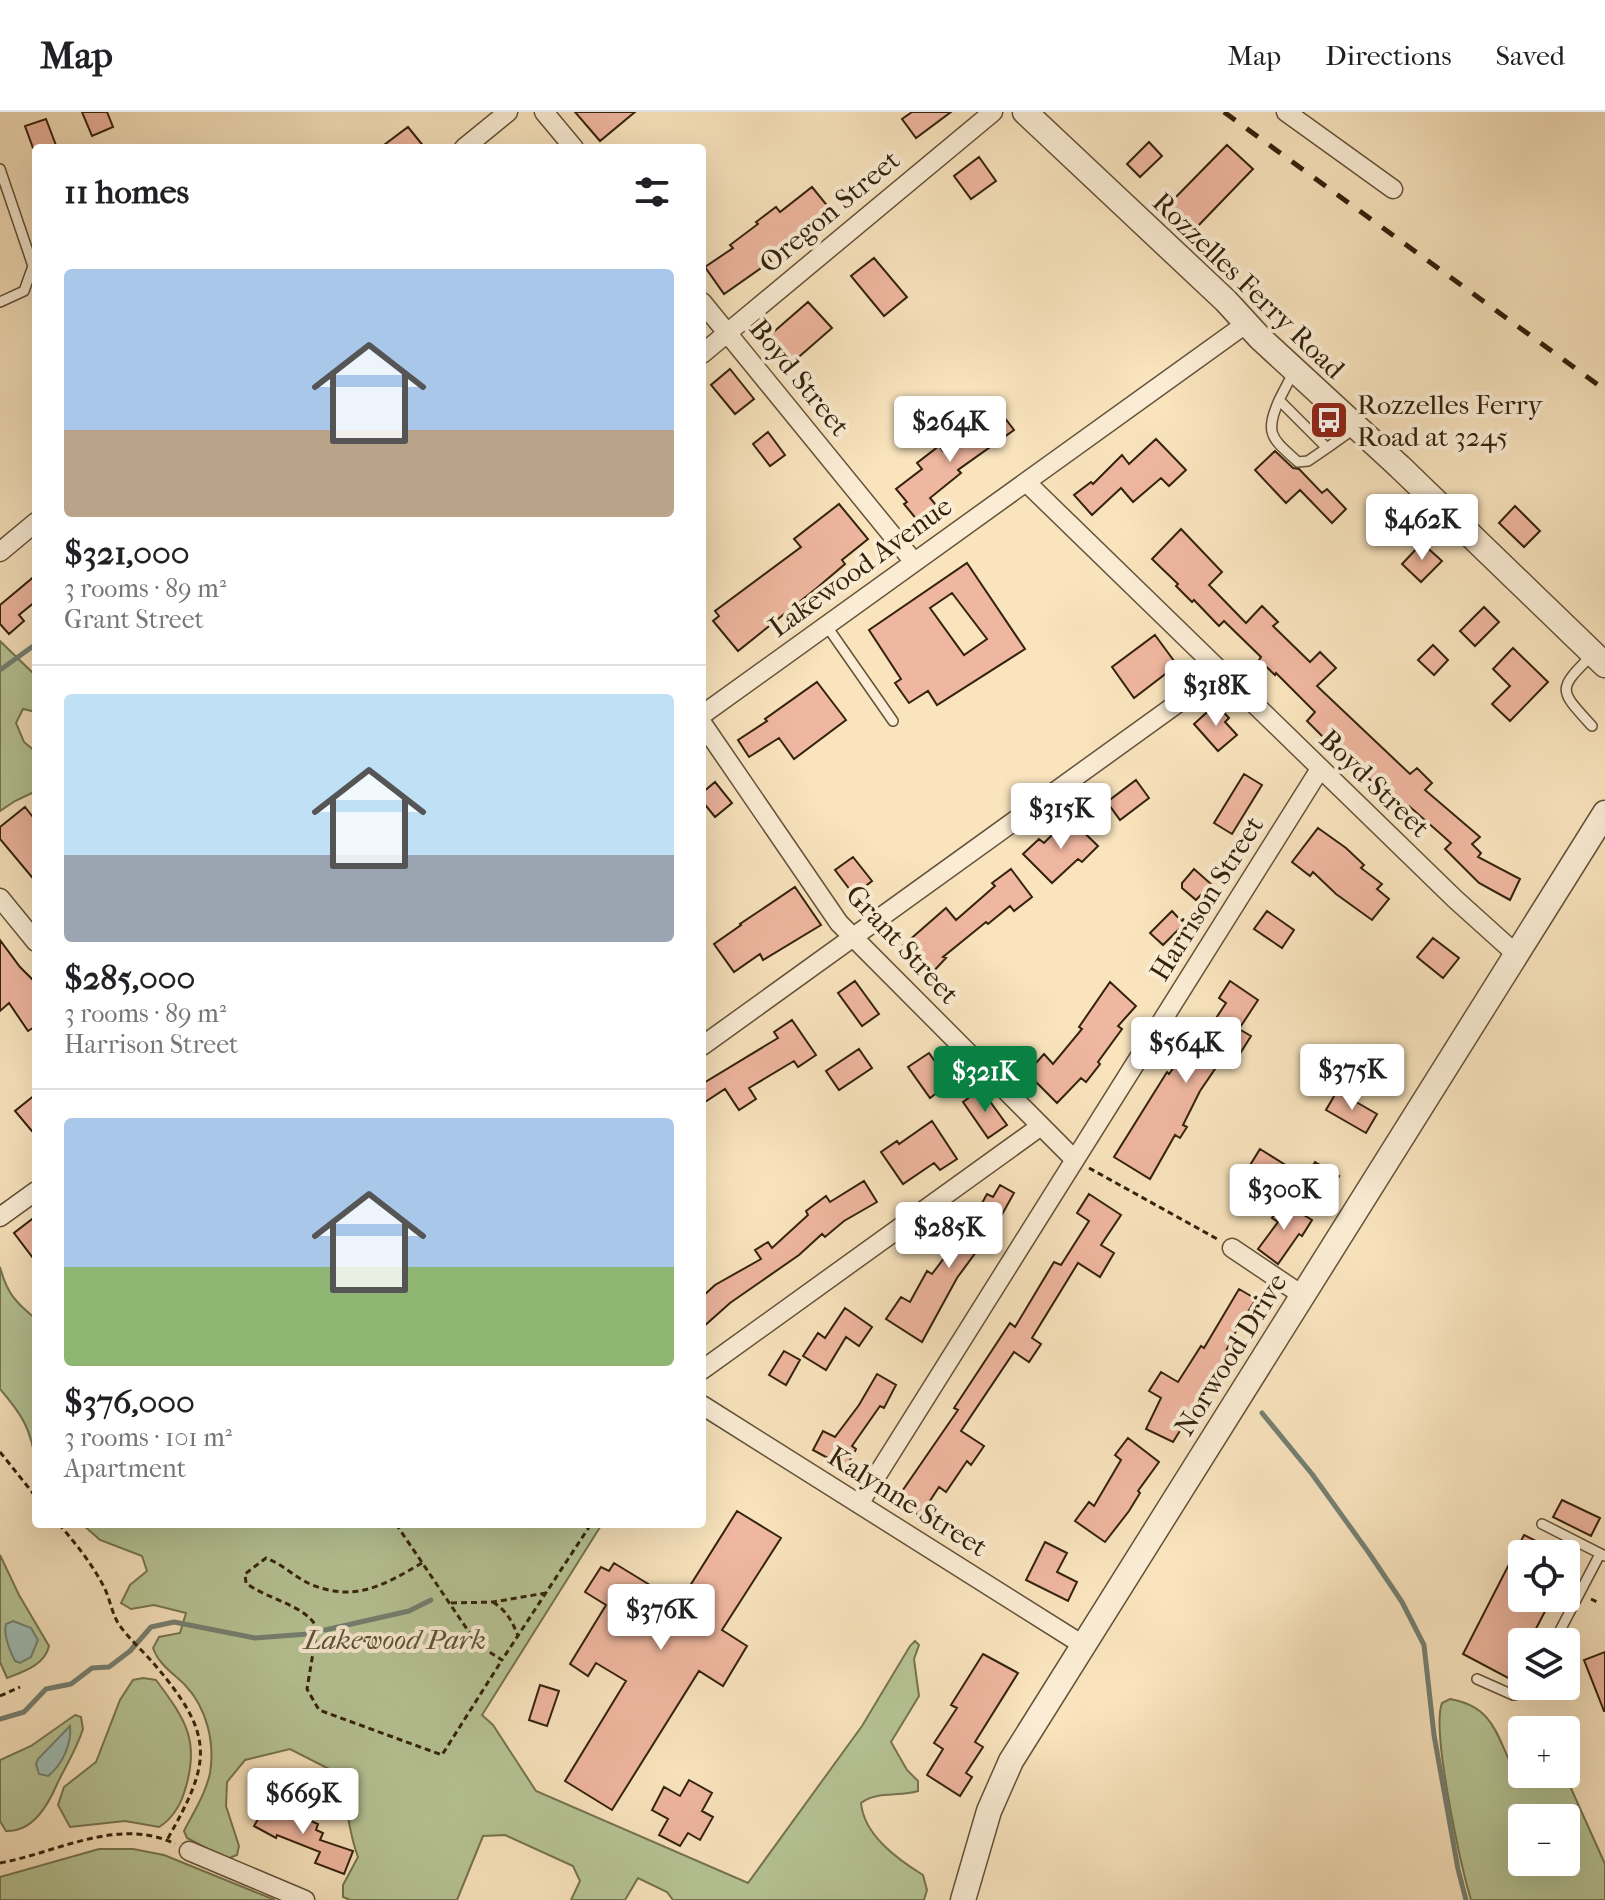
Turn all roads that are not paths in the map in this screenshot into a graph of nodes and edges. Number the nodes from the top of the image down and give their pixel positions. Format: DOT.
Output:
graph roads {
  1 [pos="508,112"];
  2 [pos="544,112"];
  3 [pos="993,112"];
  4 [pos="1025,112"];
  5 [pos="1286,112"];
  6 [pos="469,144"];
  7 [pos="571,144"];
  8 [pos="0,169"];
  9 [pos="1393,189"];
  10 [pos="32,263"];
  11 [pos="32,269"];
  12 [pos="0,302"];
  13 [pos="706,307"];
  14 [pos="1247,323"];
  15 [pos="728,332"];
  16 [pos="706,351"];
  17 [pos="1295,371"];
  18 [pos="1279,400"];
  19 [pos="1355,428"];
  20 [pos="1327,448"];
  21 [pos="1026,482"];
  22 [pos="32,525"];
  23 [pos="0,552"];
  24 [pos="914,562"];
  25 [pos="826,625"];
  26 [pos="1599,660"];
  27 [pos="1221,672"];
  28 [pos="706,712"];
  29 [pos="893,721"];
  30 [pos="1592,726"];
  31 [pos="706,729"];
  32 [pos="1320,769"];
  33 [pos="1605,813"];
  34 [pos="0,898"];
  35 [pos="32,937"];
  36 [pos="854,939"];
  37 [pos="1516,954"];
  38 [pos="706,1043"];
  39 [pos="1041,1126"];
  40 [pos="1075,1160"];
  41 [pos="32,1194"];
  42 [pos="0,1217"];
  43 [pos="1232,1248"];
  44 [pos="1302,1295"];
  45 [pos="706,1367"];
  46 [pos="706,1408"];
  47 [pos="859,1504"];
  48 [pos="1542,1524"];
  49 [pos="1603,1555"];
  50 [pos="1562,1628"];
  51 [pos="1083,1645"];
  52 [pos="1477,1679"];
  53 [pos="1508,1693"];
  54 [pos="189,1851"];
  55 [pos="305,1900"];
  56 [pos="963,1900"];
  1 -- 6 [label="street"];
  2 -- 7 [label="street"];
  3 -- 15 [label="street, Oregon Street"];
  4 -- 14 [label="street, Rozzelles Ferry Road"];
  5 -- 9 [label="street"];
  8 -- 10 [label="lane"];
  11 -- 12 [label="lane"];
  13 -- 15 [label="street, Boyd Street"];
  14 -- 17 [label="street, Rozzelles Ferry Road"];
  14 -- 21 [label="street, Lakewood Avenue"];
  15 -- 16 [label="street, Oregon Street"];
  15 -- 24 [label="street, Boyd Street"];
  17 -- 18 [label="lane"];
  17 -- 19 [label="street, Rozzelles Ferry Road"];
  18 -- 20 [label="lane"];
  18 -- 20 [label="lane"];
  19 -- 20 [label="lane"];
  19 -- 26 [label="street, Rozzelles Ferry Road"];
  21 -- 24 [label="street, Lakewood Avenue"];
  21 -- 27 [label="street, Boyd Street"];
  22 -- 23 [label="street"];
  24 -- 25 [label="street, Lakewood Avenue"];
  25 -- 28 [label="street, Lakewood Avenue"];
  25 -- 29 [label="lane"];
  26 -- 30 [label="lane"];
  27 -- 32 [label="street, Boyd Street"];
  27 -- 36 [label="street"];
  31 -- 36 [label="street, Grant Street"];
  32 -- 37 [label="street, Boyd Street"];
  32 -- 40 [label="street, Harrison Street"];
  33 -- 37 [label="street, Norwood Drive"];
  34 -- 35 [label="street"];
  36 -- 38 [label="street"];
  36 -- 39 [label="street, Grant Street"];
  37 -- 44 [label="street, Norwood Drive"];
  39 -- 40 [label="street, Grant Street"];
  39 -- 45 [label="street"];
  40 -- 47 [label="street, Harrison Street"];
  41 -- 42 [label="street"];
  43 -- 44 [label="street"];
  44 -- 51 [label="street, Norwood Drive"];
  46 -- 47 [label="street, Kalynne Street"];
  47 -- 51 [label="street, Kalynne Street"];
  48 -- 49 [label="lane"];
  49 -- 50 [label="lane"];
  51 -- 56 [label="street, Norwood Drive"];
  52 -- 53 [label="lane"];
  54 -- 55 [label="street"];
}
